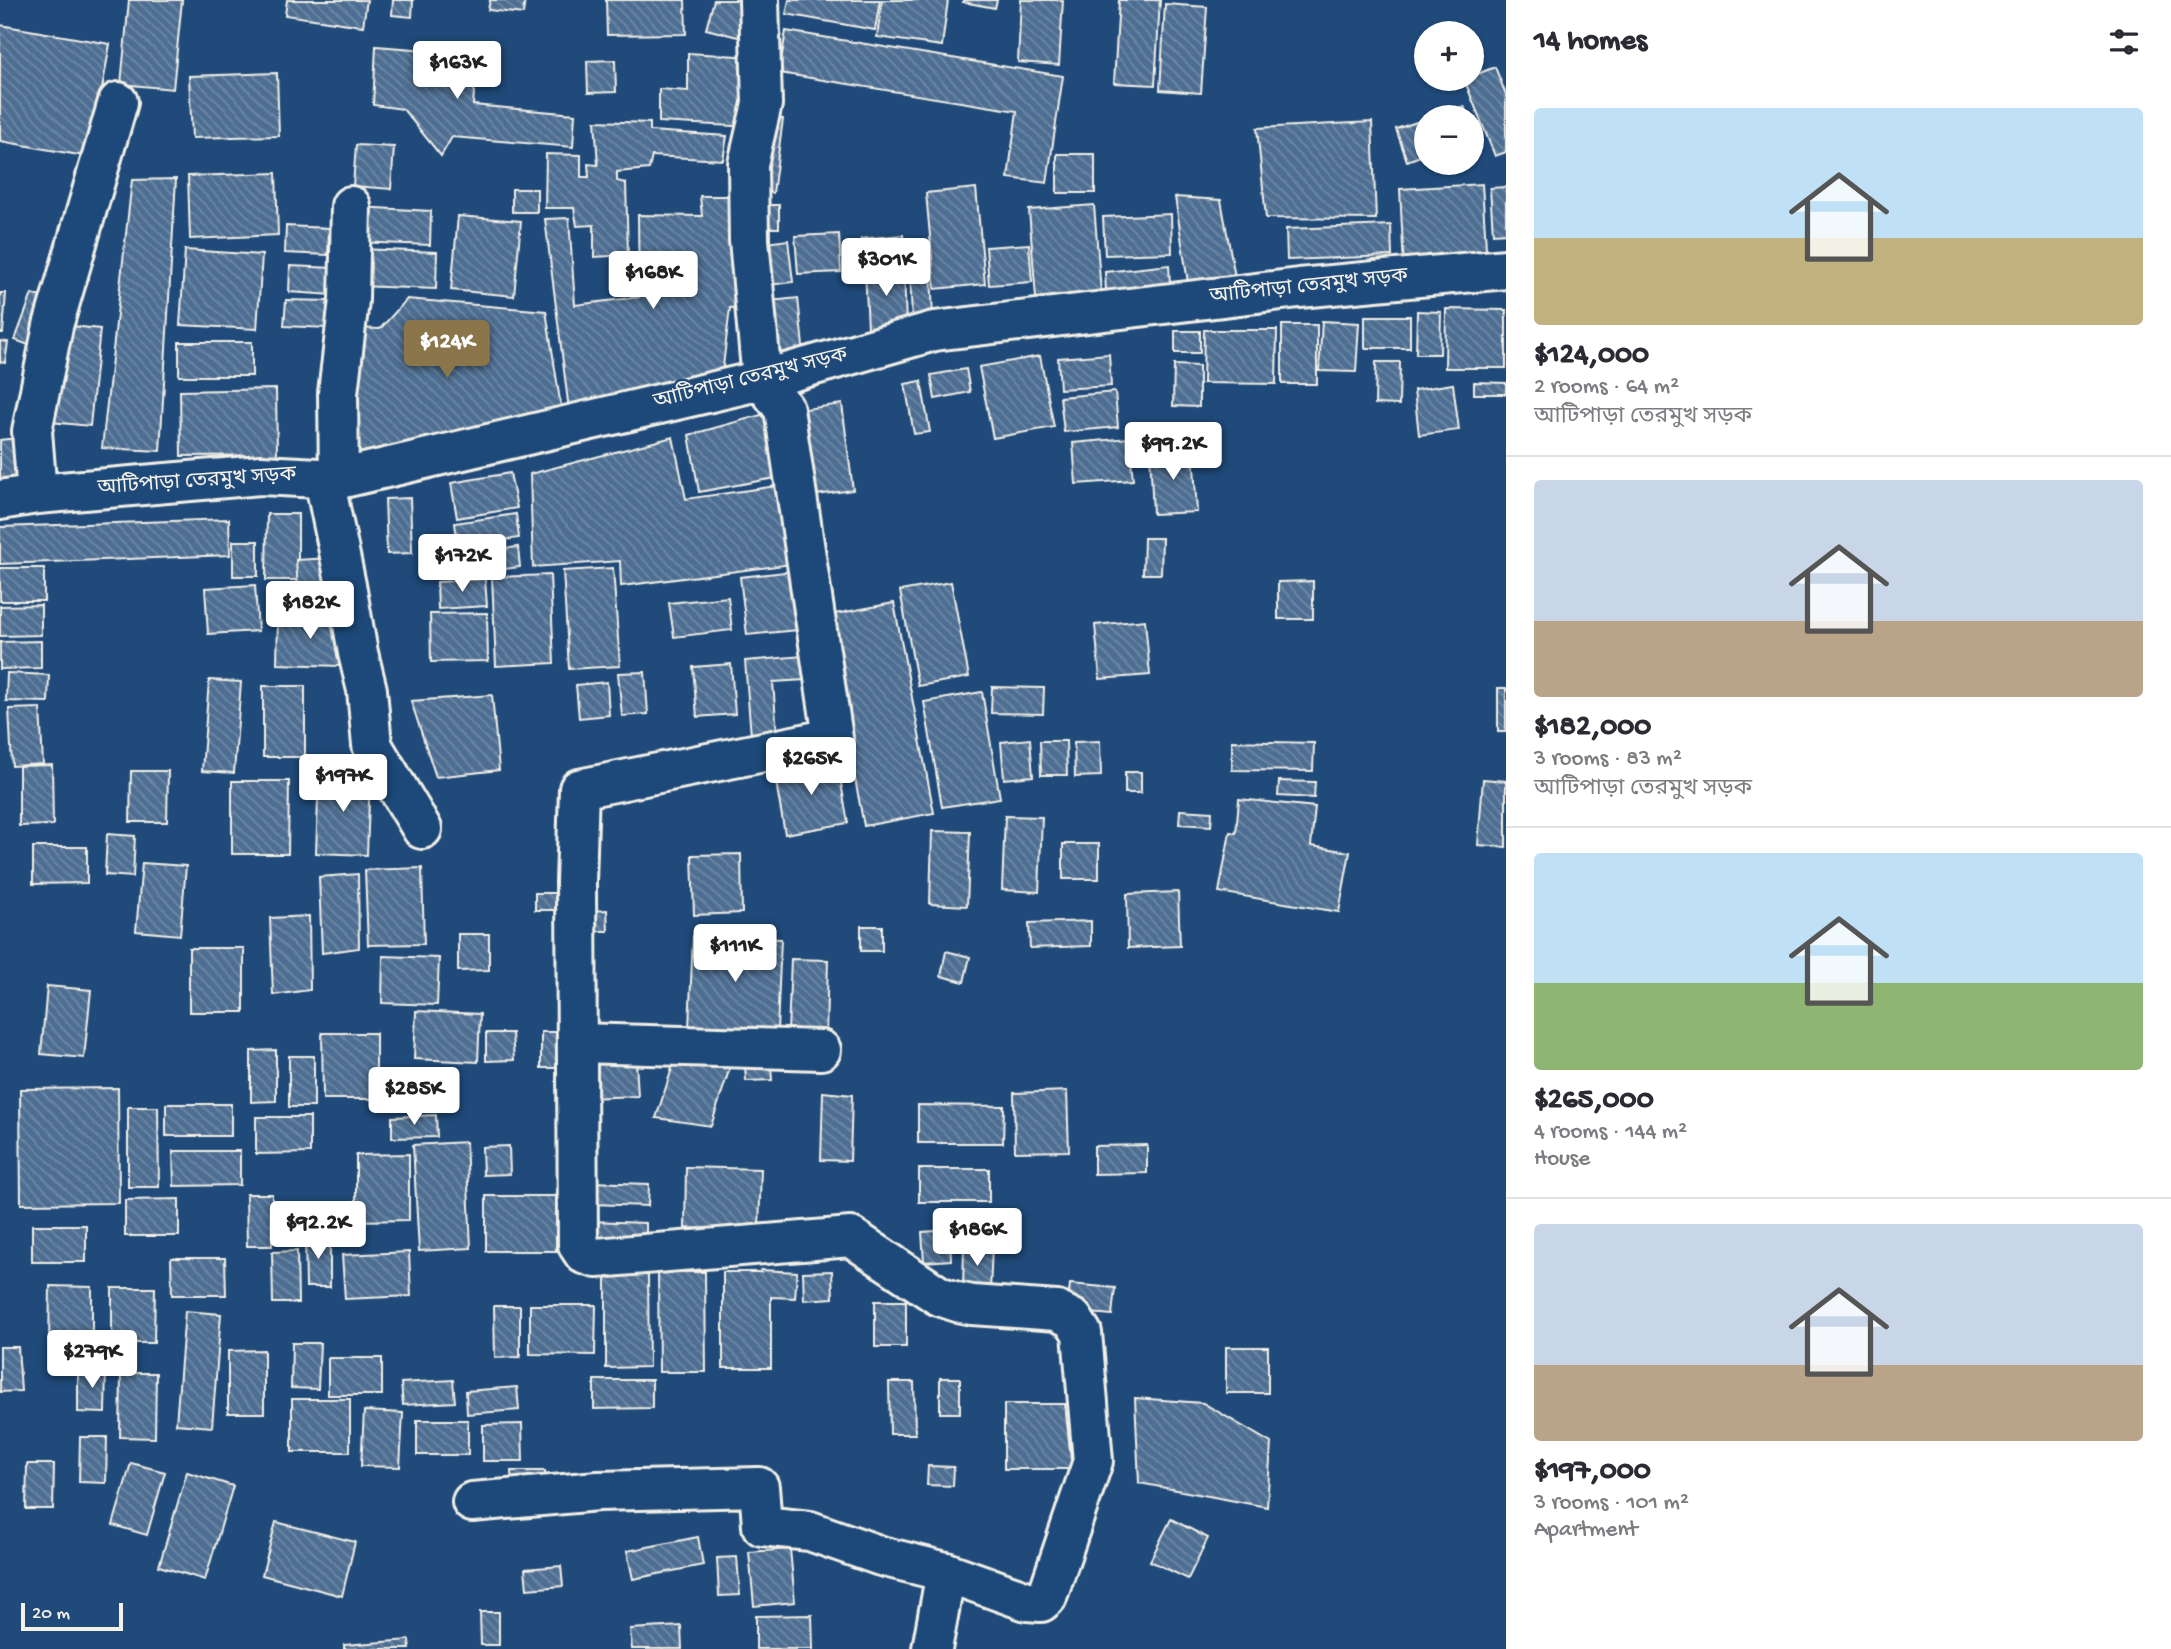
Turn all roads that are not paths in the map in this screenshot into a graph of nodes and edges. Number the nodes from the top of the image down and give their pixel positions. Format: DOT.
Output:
graph roads {
  1 [pos="760,0"];
  2 [pos="118,102"];
  3 [pos="351,206"];
  4 [pos="1504,274"];
  5 [pos="762,380"];
  6 [pos="331,479"];
  7 [pos="37,494"];
  8 [pos="0,500"];
  9 [pos="422,829"];
  10 [pos="578,1043"];
  11 [pos="821,1050"];
  12 [pos="472,1502"];
  13 [pos="946,1572"];
  14 [pos="932,1649"];
  1 -- 5 [label="street"];
  2 -- 7 [label="street"];
  3 -- 6 [label="street"];
  4 -- 5 [label="street, আটিপাড়া তেরমুখ সড়ক"];
  5 -- 6 [label="street, আটিপাড়া তেরমুখ সড়ক"];
  5 -- 10 [label="street"];
  6 -- 7 [label="street, আটিপাড়া তেরমুখ সড়ক"];
  6 -- 9 [label="street"];
  7 -- 8 [label="street, আটিপাড়া তেরমুখ সড়ক"];
  10 -- 11 [label="street"];
  10 -- 13 [label="street"];
  12 -- 13 [label="street"];
  13 -- 14 [label="street"];
}
